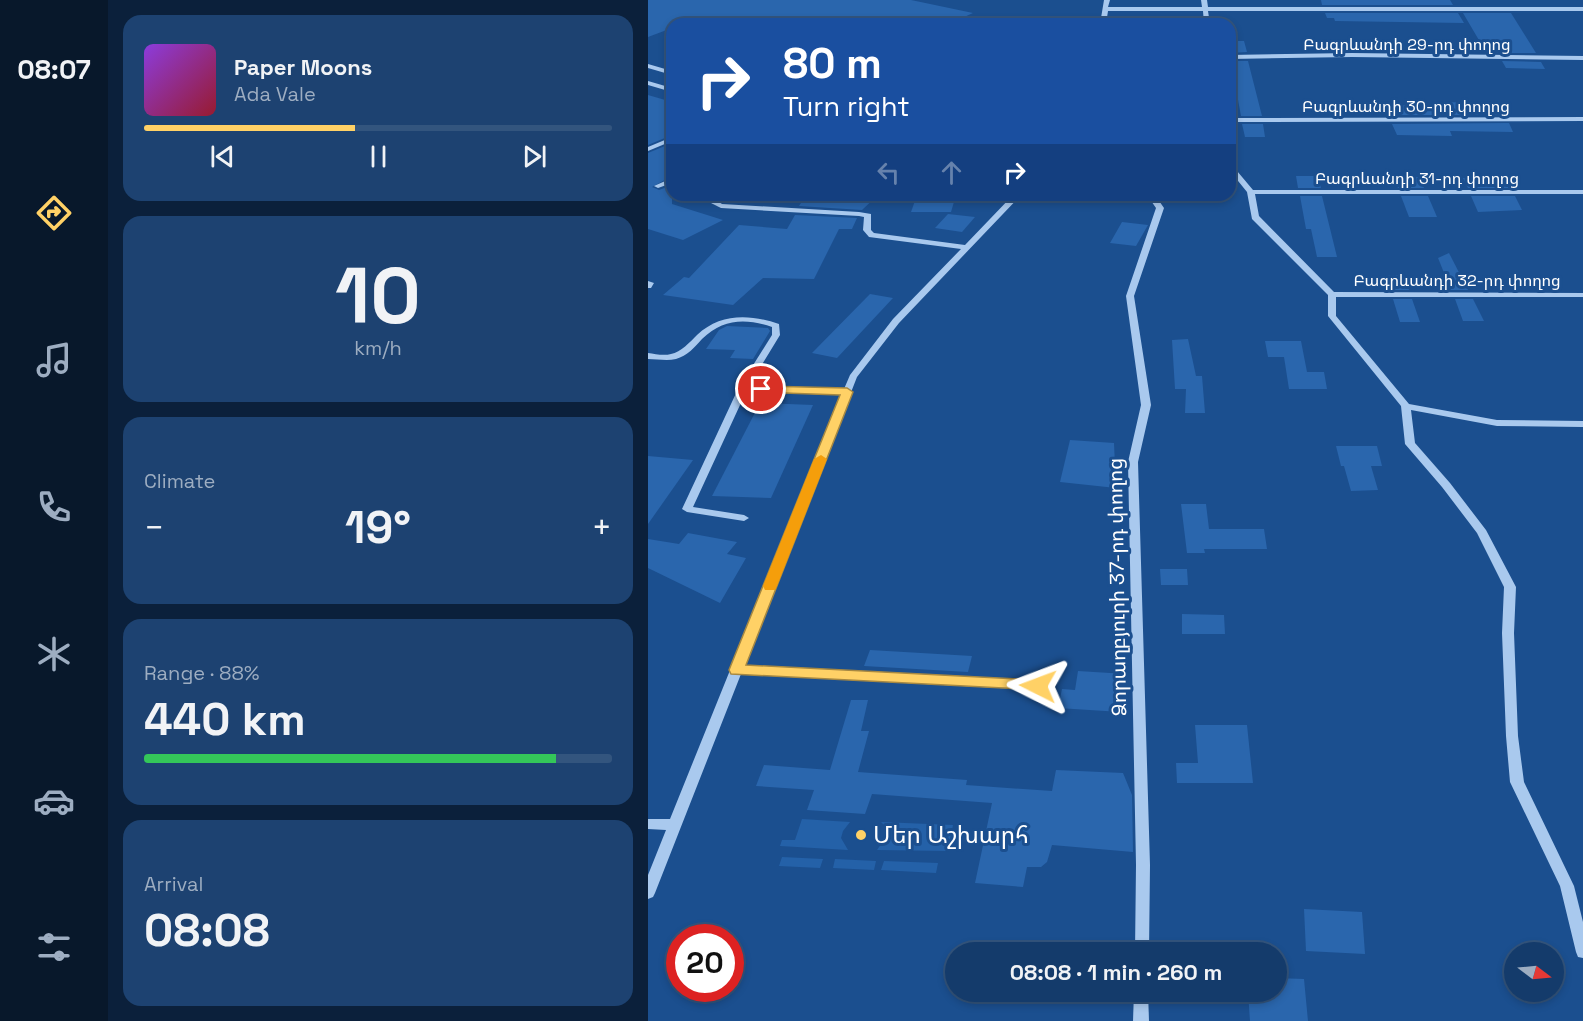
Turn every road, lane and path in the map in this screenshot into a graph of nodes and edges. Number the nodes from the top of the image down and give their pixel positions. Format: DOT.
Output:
graph roads {
  1 [pos="1107,0"];
  2 [pos="1204,0"];
  3 [pos="1204,8"];
  4 [pos="1106,9"];
  5 [pos="1583,9"];
  6 [pos="1104,18"];
  7 [pos="1206,18"];
  8 [pos="1236,57"];
  9 [pos="1583,58"];
  10 [pos="648,66"];
  11 [pos="666,71"];
  12 [pos="648,83"];
  13 [pos="666,88"];
  14 [pos="1583,119"];
  15 [pos="1236,120"];
  16 [pos="666,142"];
  17 [pos="648,149"];
  18 [pos="1236,173"];
  19 [pos="666,182"];
  20 [pos="657,186"];
  21 [pos="1251,192"];
  22 [pos="1583,192"];
  23 [pos="716,201"];
  24 [pos="1011,201"];
  25 [pos="1155,201"];
  26 [pos="966,248"];
  27 [pos="1332,294"];
  28 [pos="1583,295"];
  29 [pos="648,356"];
  30 [pos="743,388"];
  31 [pos="847,392"];
  32 [pos="1406,406"];
  33 [pos="1583,424"];
  34 [pos="744,518"];
  35 [pos="737,670"];
  36 [pos="1038,686"];
  37 [pos="648,824"];
  38 [pos="675,825"];
  39 [pos="648,893"];
  40 [pos="1142,942"];
  41 [pos="1583,952"];
  42 [pos="1142,1002"];
  43 [pos="1141,1021"];
  1 -- 4 [label="street"];
  2 -- 3 [label="street"];
  3 -- 4 [label="street"];
  3 -- 5 [label="street"];
  3 -- 7 [label="street"];
  4 -- 6 [label="street"];
  8 -- 9 [label="street, Բագրևանդի 29-րդ փողոց"];
  10 -- 11 [label="street"];
  12 -- 13 [label="street"];
  14 -- 15 [label="street, Բագրևանդի 30-րդ փողոց"];
  16 -- 17 [label="street"];
  18 -- 21 [label="street"];
  19 -- 20 [label="street"];
  21 -- 22 [label="street, Բագրևանդի 31-րդ փողոց"];
  21 -- 27 [label="street"];
  23 -- 26 [label="street"];
  24 -- 26 [label="street"];
  25 -- 40 [label="street, Ձորաղբյուրի 37-րդ փողոց"];
  26 -- 31 [label="street"];
  27 -- 28 [label="street, Բագրևանդի 32-րդ փողոց"];
  27 -- 32 [label="street"];
  29 -- 30 [label="street"];
  30 -- 31 [label="street"];
  30 -- 34 [label="street"];
  31 -- 35 [label="street"];
  32 -- 33 [label="street"];
  32 -- 41 [label="street"];
  35 -- 36 [label="street"];
  35 -- 38 [label="street"];
  37 -- 38 [label="street"];
  38 -- 39 [label="street"];
  42 -- 43 [label="street"];
}
